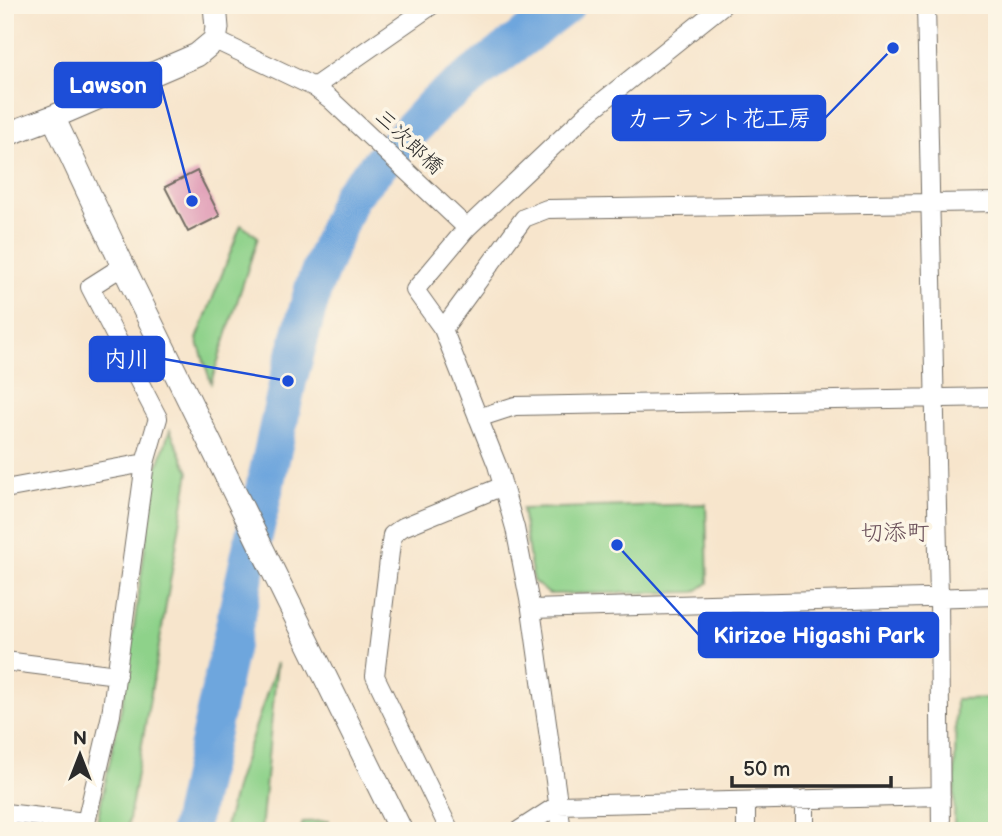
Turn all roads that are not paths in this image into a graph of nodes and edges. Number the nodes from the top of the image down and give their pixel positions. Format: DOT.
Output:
graph roads {
  1 [pos="215,5"];
  2 [pos="432,5"];
  3 [pos="723,5"];
  4 [pos="926,5"];
  5 [pos="215,40"];
  6 [pos="314,87"];
  7 [pos="52,117"];
  8 [pos="5,135"];
  9 [pos="997,202"];
  10 [pos="931,203"];
  11 [pos="461,223"];
  12 [pos="123,266"];
  13 [pos="443,329"];
  14 [pos="997,397"];
  15 [pos="935,398"];
  16 [pos="478,418"];
  17 [pos="145,463"];
  18 [pos="503,486"];
  19 [pos="5,489"];
  20 [pos="997,596"];
  21 [pos="939,598"];
  22 [pos="531,609"];
  23 [pos="5,661"];
  24 [pos="117,675"];
  25 [pos="941,796"];
  26 [pos="805,799"];
  27 [pos="746,801"];
  28 [pos="558,806"];
  29 [pos="5,813"];
  30 [pos="85,827"];
  31 [pos="401,831"];
  32 [pos="450,831"];
  33 [pos="518,831"];
  34 [pos="562,831"];
  35 [pos="746,831"];
  36 [pos="806,831"];
  37 [pos="941,831"];
  1 -- 5 [label="street"];
  2 -- 6 [label="street"];
  3 -- 11 [label="street"];
  4 -- 10 [label="street"];
  5 -- 6 [label="street, 三次郎橋"];
  5 -- 7 [label="street"];
  6 -- 11 [label="street, 三次郎橋"];
  7 -- 8 [label="street"];
  7 -- 12 [label="street"];
  9 -- 10 [label="street"];
  10 -- 13 [label="street"];
  10 -- 15 [label="street"];
  11 -- 13 [label="street"];
  12 -- 17 [label="street"];
  12 -- 31 [label="street"];
  13 -- 16 [label="street"];
  14 -- 15 [label="street"];
  15 -- 16 [label="street"];
  15 -- 21 [label="street"];
  16 -- 18 [label="street"];
  17 -- 19 [label="street"];
  17 -- 24 [label="street"];
  18 -- 22 [label="street"];
  18 -- 32 [label="street"];
  20 -- 21 [label="street"];
  21 -- 22 [label="street"];
  21 -- 25 [label="street"];
  22 -- 28 [label="street"];
  23 -- 24 [label="street"];
  24 -- 30 [label="street"];
  25 -- 26 [label="street"];
  25 -- 37 [label="street"];
  26 -- 27 [label="street"];
  26 -- 36 [label="street"];
  27 -- 28 [label="street"];
  27 -- 35 [label="street"];
  28 -- 33 [label="street"];
  28 -- 34 [label="street"];
  29 -- 30 [label="street"];
}
